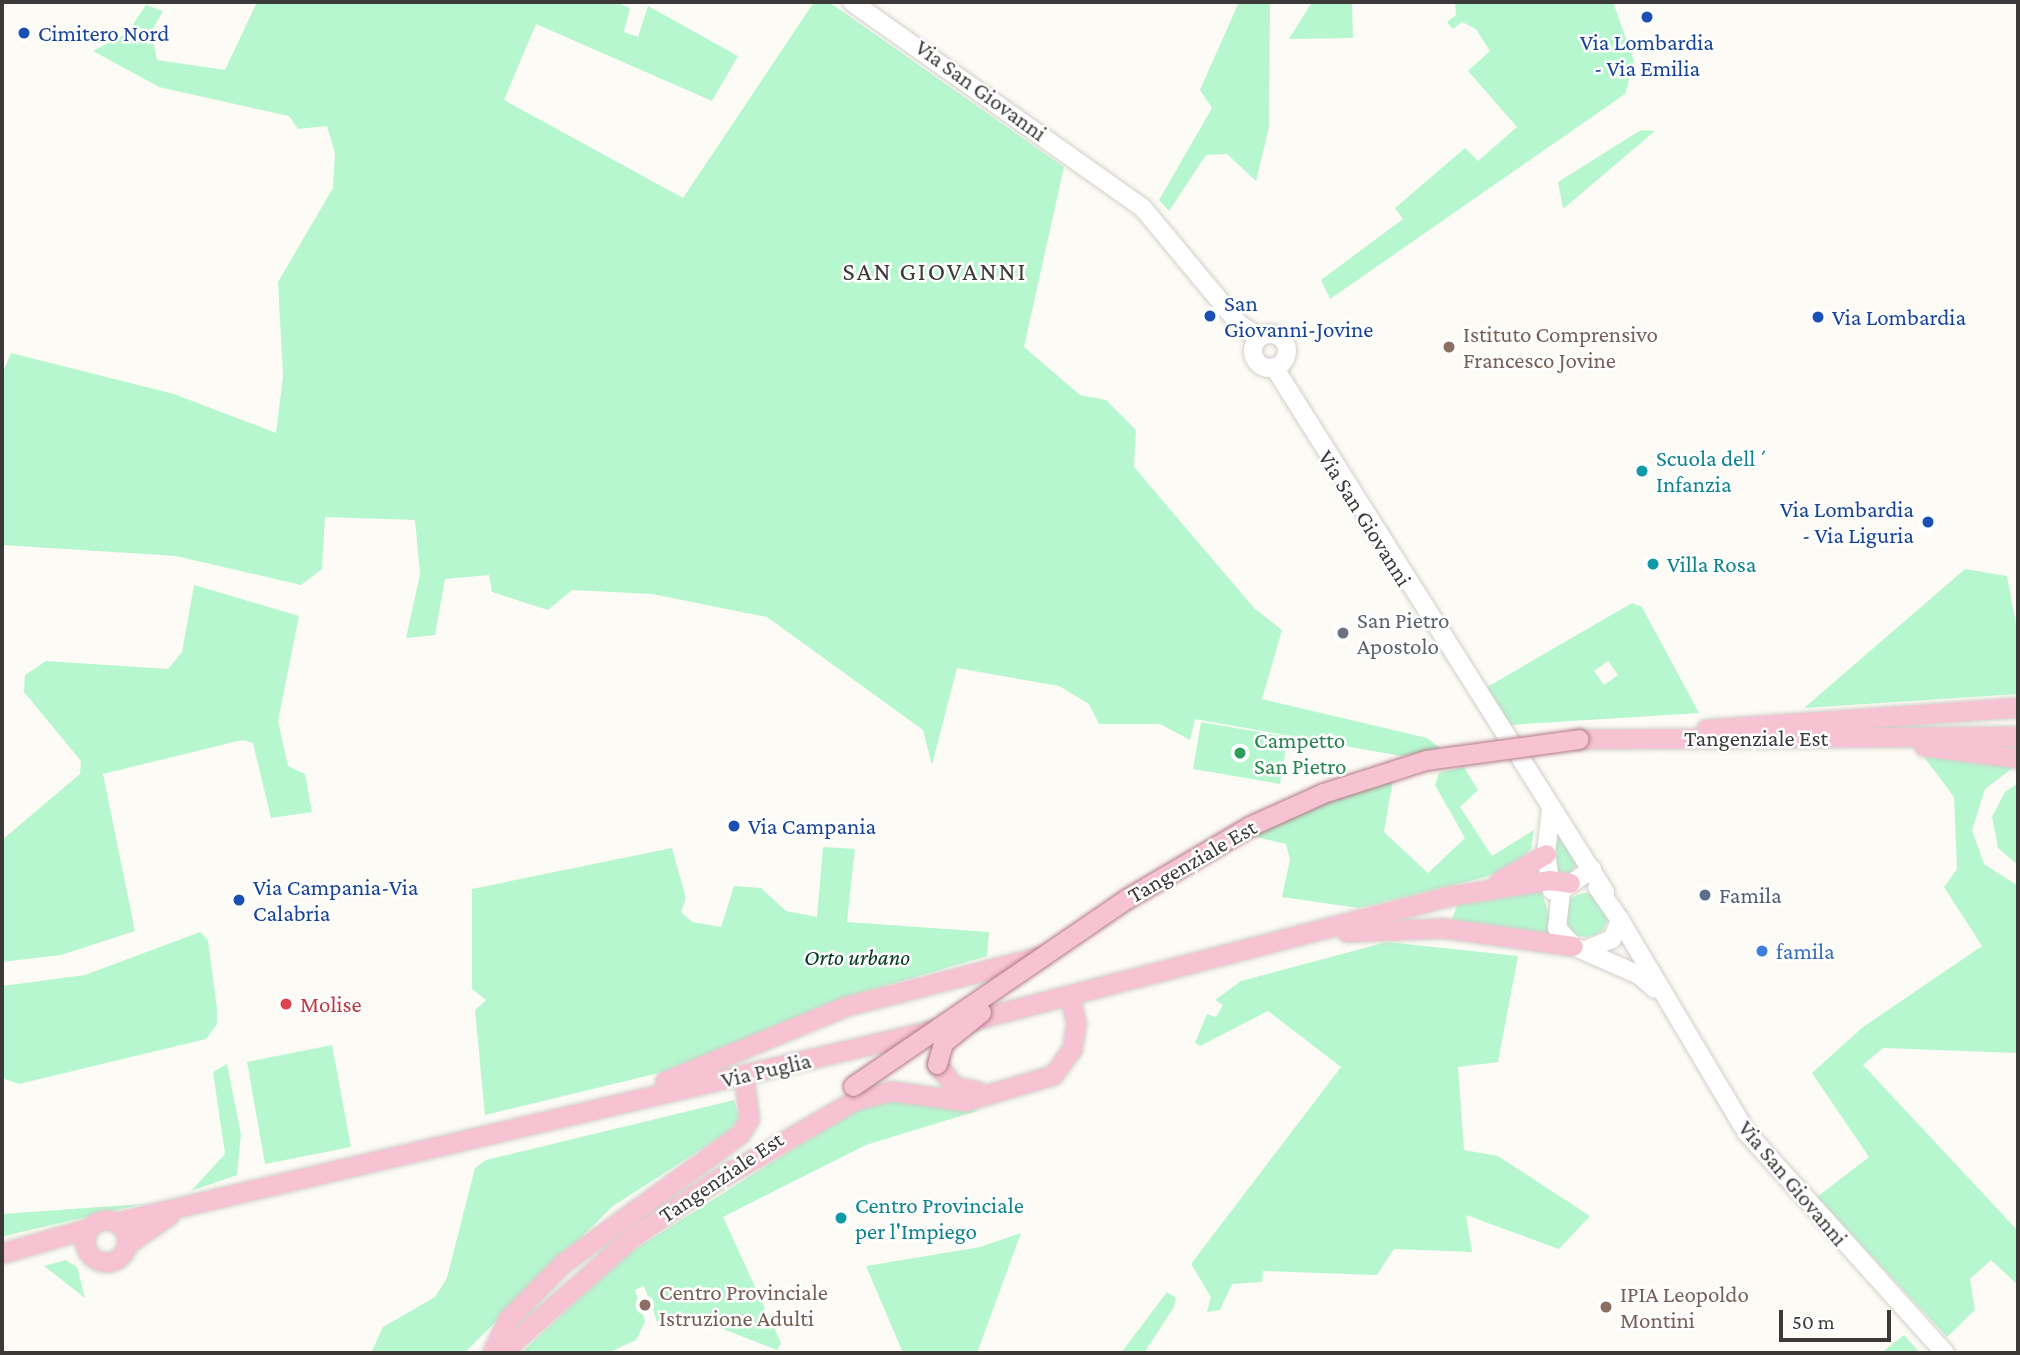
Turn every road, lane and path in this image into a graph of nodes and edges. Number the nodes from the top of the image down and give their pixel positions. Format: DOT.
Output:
graph roads {
  1 [pos="852,2"];
  2 [pos="864,2"];
  3 [pos="880,19"];
  4 [pos="1259,337"];
  5 [pos="1274,368"];
  6 [pos="2018,708"];
  7 [pos="2018,736"];
  8 [pos="1660,738"];
  9 [pos="1897,738"];
  10 [pos="2018,758"];
  11 [pos="1551,808"];
  12 [pos="1546,854"];
  13 [pos="1592,869"];
  14 [pos="1549,880"];
  15 [pos="1570,883"];
  16 [pos="1475,890"];
  17 [pos="1605,892"];
  18 [pos="1556,904"];
  19 [pos="1620,920"];
  20 [pos="1304,937"];
  21 [pos="1579,948"];
  22 [pos="1041,956"];
  23 [pos="1070,996"];
  24 [pos="1663,996"];
  25 [pos="744,1077"];
  26 [pos="999,1094"];
  27 [pos="645,1096"];
  28 [pos="721,1178"];
  29 [pos="175,1210"];
  30 [pos="116,1222"];
  31 [pos="89,1228"];
  32 [pos="127,1245"];
  33 [pos="26,1247"];
  34 [pos="86,1248"];
  35 [pos="2,1253"];
  36 [pos="492,1353"];
  37 [pos="501,1353"];
  38 [pos="1945,1353"];
  1 -- 3 [label="main road, Via San Giovanni"];
  2 -- 3 [label="main road, Via San Giovanni"];
  3 -- 4 [label="main road, Via San Giovanni"];
  4 -- 5 [label="main road"];
  4 -- 5 [label="main road"];
  5 -- 11 [label="main road, Via San Giovanni"];
  6 -- 8 [label="main road"];
  7 -- 9 [label="main road, Tangenziale Est"];
  8 -- 9 [label="main road, Tangenziale Est"];
  8 -- 22 [label="main road, Tangenziale Est, bridge"];
  9 -- 10 [label="main road"];
  11 -- 12 [label="main road"];
  11 -- 13 [label="main road, Via San Giovanni"];
  12 -- 14 [label="main road"];
  12 -- 16 [label="main road"];
  13 -- 15 [label="main road"];
  13 -- 17 [label="main road, Via San Giovanni"];
  14 -- 15 [label="main road"];
  14 -- 16 [label="main road"];
  14 -- 18 [label="main road"];
  15 -- 17 [label="main road"];
  15 -- 18 [label="main road"];
  16 -- 20 [label="main road, Via Puglia"];
  17 -- 19 [label="main road"];
  18 -- 21 [label="main road"];
  19 -- 21 [label="main road"];
  19 -- 24 [label="main road, Via San Giovanni"];
  20 -- 21 [label="main road"];
  20 -- 23 [label="main road, Via Puglia"];
  21 -- 24 [label="main road, Via San Giovanni"];
  22 -- 26 [label="main road, bridge"];
  22 -- 27 [label="main road"];
  22 -- 28 [label="main road, Tangenziale Est, bridge"];
  23 -- 25 [label="main road, Via Puglia"];
  23 -- 26 [label="main road"];
  24 -- 38 [label="main road, Via San Giovanni"];
  25 -- 27 [label="main road, Via Puglia"];
  25 -- 36 [label="main road"];
  26 -- 28 [label="main road"];
  27 -- 29 [label="main road, Via Puglia"];
  28 -- 37 [label="main road, Tangenziale Est"];
  29 -- 30 [label="main road, Via Puglia"];
  29 -- 32 [label="main road, Via Puglia"];
  30 -- 31 [label="main road, Via Puglia"];
  30 -- 32 [label="main road"];
  31 -- 33 [label="main road"];
  31 -- 34 [label="main road"];
  32 -- 34 [label="main road, Via Puglia"];
  33 -- 34 [label="main road"];
  33 -- 35 [label="main road"];
}
